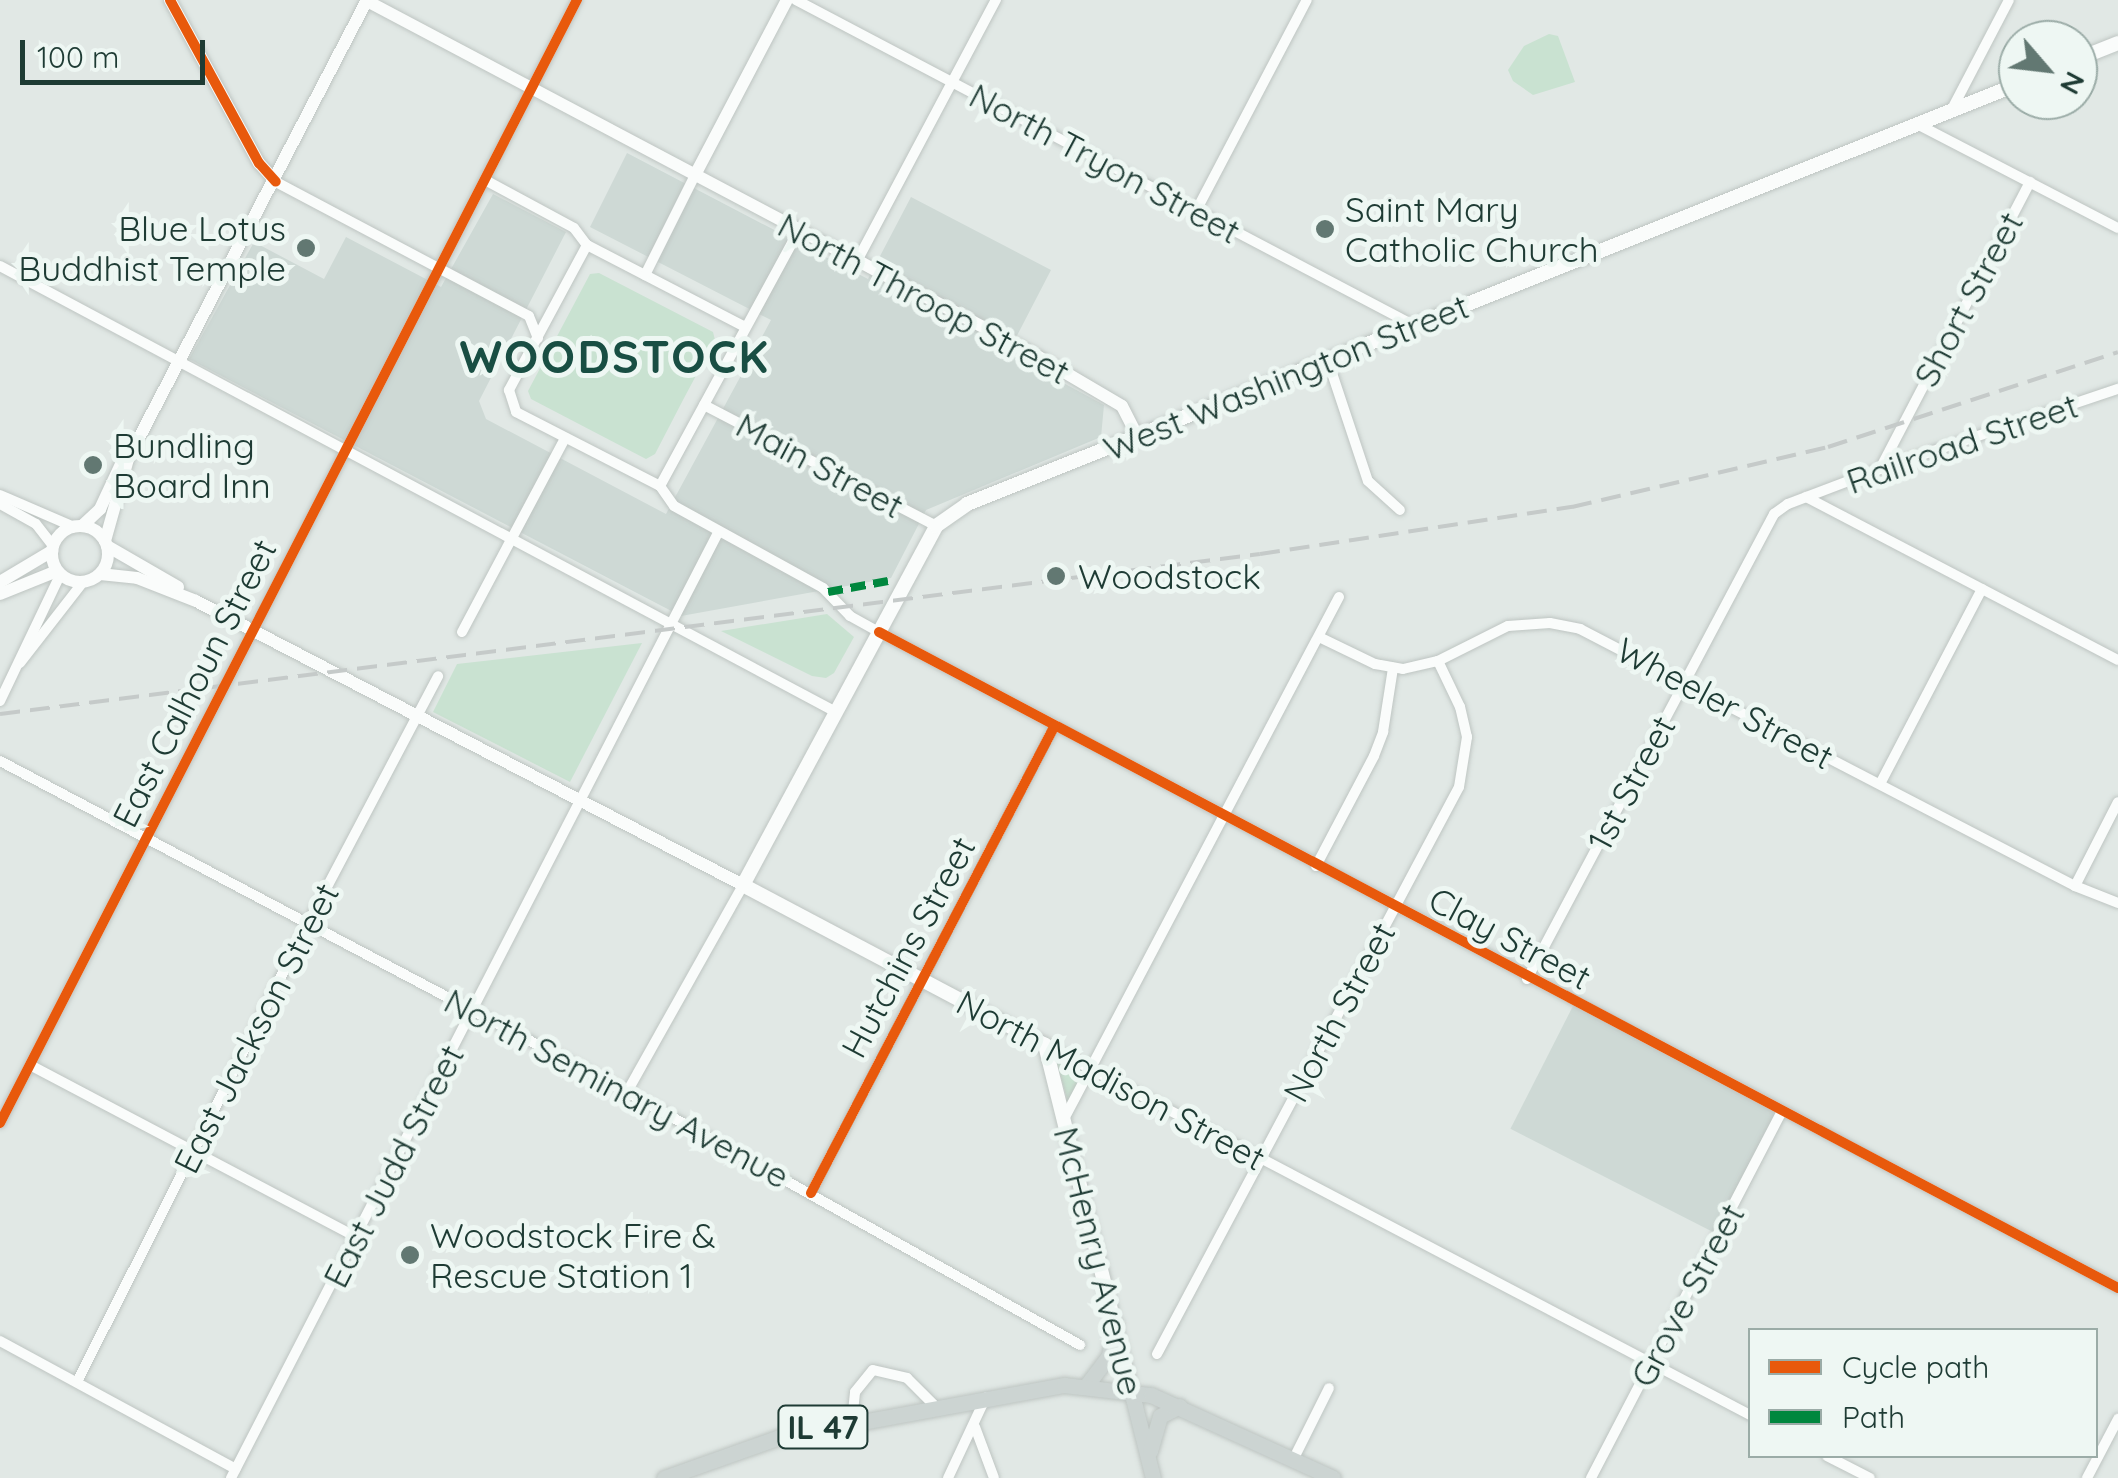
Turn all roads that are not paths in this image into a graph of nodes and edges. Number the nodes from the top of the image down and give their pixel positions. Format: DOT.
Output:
graph roads {
  1 [pos="170,0"];
  2 [pos="578,0"];
  3 [pos="787,0"];
  4 [pos="796,0"];
  5 [pos="996,0"];
  6 [pos="1307,0"];
  7 [pos="2009,0"];
  8 [pos="367,1"];
  9 [pos="952,82"];
  10 [pos="530,88"];
  11 [pos="1998,92"];
  12 [pos="1950,112"];
  13 [pos="1919,124"];
  14 [pos="696,175"];
  15 [pos="485,180"];
  16 [pos="276,182"];
  17 [pos="2030,182"];
  18 [pos="1196,211"];
  19 [pos="2118,228"];
  20 [pos="799,230"];
  21 [pos="588,245"];
  22 [pos="857,262"];
  23 [pos="0,266"];
  24 [pos="439,270"];
  25 [pos="645,275"];
  26 [pos="554,308"];
  27 [pos="529,316"];
  28 [pos="743,326"];
  29 [pos="1415,326"];
  30 [pos="538,338"];
  31 [pos="1328,361"];
  32 [pos="177,364"];
  33 [pos="2118,389"];
  34 [pos="704,404"];
  35 [pos="1138,436"];
  36 [pos="565,438"];
  37 [pos="343,450"];
  38 [pos="128,460"];
  39 [pos="1880,470"];
  40 [pos="660,486"];
  41 [pos="0,495"];
  42 [pos="1806,497"];
  43 [pos="0,504"];
  44 [pos="1400,510"];
  45 [pos="78,526"];
  46 [pos="936,526"];
  47 [pos="718,533"];
  48 [pos="512,537"];
  49 [pos="106,544"];
  50 [pos="52,548"];
  51 [pos="59,573"];
  52 [pos="100,574"];
  53 [pos="0,582"];
  54 [pos="83,582"];
  55 [pos="1982,589"];
  56 [pos="0,594"];
  57 [pos="1340,597"];
  58 [pos="196,600"];
  59 [pos="671,624"];
  60 [pos="252,628"];
  61 [pos="462,632"];
  62 [pos="879,632"];
  63 [pos="1319,637"];
  64 [pos="2118,660"];
  65 [pos="1438,662"];
  66 [pos="20,663"];
  67 [pos="1393,668"];
  68 [pos="438,676"];
  69 [pos="1685,682"];
  70 [pos="0,701"];
  71 [pos="836,712"];
  72 [pos="418,716"];
  73 [pos="1054,727"];
  74 [pos="0,761"];
  75 [pos="1880,784"];
  76 [pos="581,801"];
  77 [pos="2118,802"];
  78 [pos="1223,817"];
  79 [pos="144,838"];
  80 [pos="1316,866"];
  81 [pos="743,885"];
  82 [pos="2075,886"];
  83 [pos="2118,903"];
  84 [pos="1395,907"];
  85 [pos="308,922"];
  86 [pos="1527,979"];
  87 [pos="922,980"];
  88 [pos="473,1009"];
  89 [pos="1045,1045"];
  90 [pos="30,1065"];
  91 [pos="1090,1069"];
  92 [pos="627,1092"];
  93 [pos="1782,1111"];
  94 [pos="1064,1119"];
  95 [pos="0,1123"];
  96 [pos="194,1152"];
  97 [pos="1261,1160"];
  98 [pos="811,1193"];
  99 [pos="356,1237"];
  100 [pos="2118,1288"];
  101 [pos="1115,1324"];
  102 [pos="0,1341"];
  103 [pos="1080,1345"];
  104 [pos="1157,1354"];
  105 [pos="1652,1363"];
  106 [pos="77,1382"];
  107 [pos="1086,1386"];
  108 [pos="1330,1388"];
  109 [pos="1132,1390"];
  110 [pos="987,1396"];
  111 [pos="934,1405"];
  112 [pos="1180,1406"];
  113 [pos="1748,1414"];
  114 [pos="2118,1419"];
  115 [pos="852,1421"];
  116 [pos="975,1427"];
  117 [pos="2098,1457"];
  118 [pos="1294,1458"];
  119 [pos="1831,1458"];
  120 [pos="1148,1460"];
  121 [pos="234,1474"];
  122 [pos="664,1478"];
  123 [pos="948,1478"];
  124 [pos="994,1478"];
  125 [pos="1152,1478"];
  126 [pos="1333,1478"];
  127 [pos="1591,1478"];
  128 [pos="1870,1478"];
  1 -- 16 [label="street"];
  2 -- 10 [label="street, East Calhoun Street"];
  3 -- 14 [label="street"];
  4 -- 9 [label="street, North Tryon Street"];
  5 -- 9 [label="street"];
  6 -- 18 [label="street"];
  7 -- 12 [label="street"];
  8 -- 10 [label="street, North Throop Street"];
  8 -- 16 [label="street"];
  9 -- 18 [label="street, North Tryon Street"];
  9 -- 22 [label="street"];
  10 -- 14 [label="street, North Throop Street"];
  10 -- 15 [label="street, East Calhoun Street"];
  11 -- 12 [label="main road, West Washington Street"];
  12 -- 13 [label="main road, West Washington Street"];
  13 -- 17 [label="street"];
  13 -- 29 [label="main road, West Washington Street"];
  14 -- 20 [label="street, North Throop Street"];
  14 -- 25 [label="street"];
  15 -- 21 [label="street"];
  15 -- 24 [label="street, East Calhoun Street"];
  16 -- 24 [label="street"];
  16 -- 32 [label="street"];
  17 -- 19 [label="street"];
  17 -- 39 [label="street, Short Street"];
  18 -- 29 [label="street, North Tryon Street"];
  20 -- 22 [label="street, North Throop Street"];
  20 -- 28 [label="street"];
  21 -- 25 [label="street"];
  21 -- 26 [label="street"];
  22 -- 35 [label="street, North Throop Street"];
  23 -- 32 [label="street"];
  24 -- 27 [label="street"];
  24 -- 37 [label="street, East Calhoun Street"];
  25 -- 28 [label="street"];
  26 -- 27 [label="street"];
  26 -- 30 [label="street"];
  27 -- 30 [label="street"];
  28 -- 34 [label="street"];
  29 -- 31 [label="main road, West Washington Street"];
  30 -- 36 [label="street, Clay Street"];
  31 -- 35 [label="main road, West Washington Street"];
  31 -- 44 [label="street"];
  32 -- 37 [label="street"];
  32 -- 38 [label="street"];
  33 -- 39 [label="street, Railroad Street"];
  34 -- 40 [label="street"];
  34 -- 46 [label="street, Main Street"];
  35 -- 46 [label="main road, West Washington Street"];
  36 -- 40 [label="street, Clay Street"];
  36 -- 48 [label="street"];
  37 -- 48 [label="street"];
  37 -- 60 [label="street, East Calhoun Street"];
  38 -- 45 [label="street"];
  38 -- 49 [label="street"];
  39 -- 42 [label="street, Railroad Street"];
  40 -- 47 [label="street, Clay Street"];
  41 -- 45 [label="street"];
  42 -- 55 [label="street"];
  42 -- 69 [label="street, 1st Street"];
  43 -- 50 [label="street"];
  45 -- 49 [label="street"];
  45 -- 50 [label="street"];
  46 -- 62 [label="main road"];
  47 -- 59 [label="street, East Judd Street"];
  47 -- 62 [label="street, Clay Street"];
  48 -- 59 [label="street"];
  48 -- 61 [label="street"];
  49 -- 52 [label="street"];
  49 -- 58 [label="street"];
  50 -- 51 [label="street"];
  50 -- 53 [label="street"];
  51 -- 54 [label="street"];
  51 -- 56 [label="street"];
  51 -- 66 [label="street"];
  52 -- 54 [label="street"];
  52 -- 58 [label="street"];
  54 -- 66 [label="street"];
  55 -- 64 [label="street"];
  55 -- 75 [label="street"];
  57 -- 63 [label="street"];
  58 -- 60 [label="street, North Madison Street"];
  59 -- 71 [label="street"];
  59 -- 76 [label="street, East Judd Street"];
  60 -- 72 [label="street, North Madison Street"];
  60 -- 79 [label="street, East Calhoun Street"];
  62 -- 71 [label="main road"];
  62 -- 73 [label="street, Clay Street"];
  63 -- 67 [label="street"];
  63 -- 78 [label="street"];
  65 -- 67 [label="street, Wheeler Street"];
  65 -- 69 [label="street, Wheeler Street"];
  65 -- 84 [label="street, North Street"];
  66 -- 70 [label="street"];
  67 -- 80 [label="street"];
  68 -- 72 [label="street, East Jackson Street"];
  69 -- 75 [label="street, Wheeler Street"];
  69 -- 86 [label="street, 1st Street"];
  71 -- 81 [label="main road"];
  72 -- 76 [label="street, North Madison Street"];
  72 -- 85 [label="street, East Jackson Street"];
  73 -- 78 [label="street, Clay Street"];
  73 -- 87 [label="street, Hutchins Street"];
  74 -- 79 [label="street, North Seminary Avenue"];
  75 -- 82 [label="street, Wheeler Street"];
  76 -- 81 [label="street, North Madison Street"];
  76 -- 88 [label="street, East Judd Street"];
  77 -- 82 [label="street"];
  78 -- 80 [label="street, Clay Street"];
  78 -- 91 [label="street"];
  79 -- 85 [label="street, North Seminary Avenue"];
  79 -- 90 [label="street, East Calhoun Street"];
  80 -- 84 [label="street, Clay Street"];
  81 -- 87 [label="main road, North Madison Street"];
  81 -- 92 [label="street"];
  82 -- 83 [label="street, Wheeler Street"];
  84 -- 86 [label="street, Clay Street"];
  84 -- 97 [label="street, North Street"];
  85 -- 88 [label="street, North Seminary Avenue"];
  85 -- 96 [label="street, East Jackson Street"];
  86 -- 93 [label="street, Clay Street"];
  87 -- 89 [label="main road, North Madison Street"];
  87 -- 98 [label="street, Hutchins Street"];
  88 -- 92 [label="street, North Seminary Avenue"];
  88 -- 99 [label="street, East Judd Street"];
  89 -- 91 [label="street, North Madison Street"];
  89 -- 94 [label="main road, McHenry Avenue"];
  90 -- 95 [label="street, East Calhoun Street"];
  90 -- 96 [label="street"];
  91 -- 94 [label="street"];
  91 -- 97 [label="street, North Madison Street"];
  92 -- 98 [label="street, North Seminary Avenue"];
  93 -- 100 [label="street, Clay Street"];
  93 -- 105 [label="street, Grove Street"];
  94 -- 101 [label="main road, McHenry Avenue"];
  96 -- 99 [label="street"];
  96 -- 106 [label="street, East Jackson Street"];
  97 -- 104 [label="street, North Street"];
  97 -- 105 [label="street, North Madison Street"];
  98 -- 103 [label="street, North Seminary Avenue"];
  99 -- 121 [label="street, East Judd Street"];
  101 -- 107 [label="main road"];
  101 -- 109 [label="main road, McHenry Avenue"];
  102 -- 106 [label="street"];
  105 -- 113 [label="street, North Madison Street"];
  105 -- 127 [label="street, Grove Street"];
  106 -- 121 [label="street"];
  107 -- 109 [label="main road, IL 47"];
  107 -- 110 [label="main road, IL 47"];
  108 -- 118 [label="street"];
  109 -- 112 [label="main road, IL 47"];
  109 -- 120 [label="main road, McHenry Avenue"];
  110 -- 111 [label="main road, IL 47"];
  110 -- 116 [label="street"];
  111 -- 115 [label="main road, IL 47"];
  111 -- 115 [label="street"];
  112 -- 118 [label="main road, IL 47"];
  112 -- 120 [label="main road"];
  114 -- 117 [label="street"];
  115 -- 122 [label="main road, IL 47"];
  116 -- 123 [label="street"];
  116 -- 124 [label="street"];
  118 -- 126 [label="main road, IL 47"];
  119 -- 128 [label="street"];
  120 -- 125 [label="main road, McHenry Avenue"];
}
